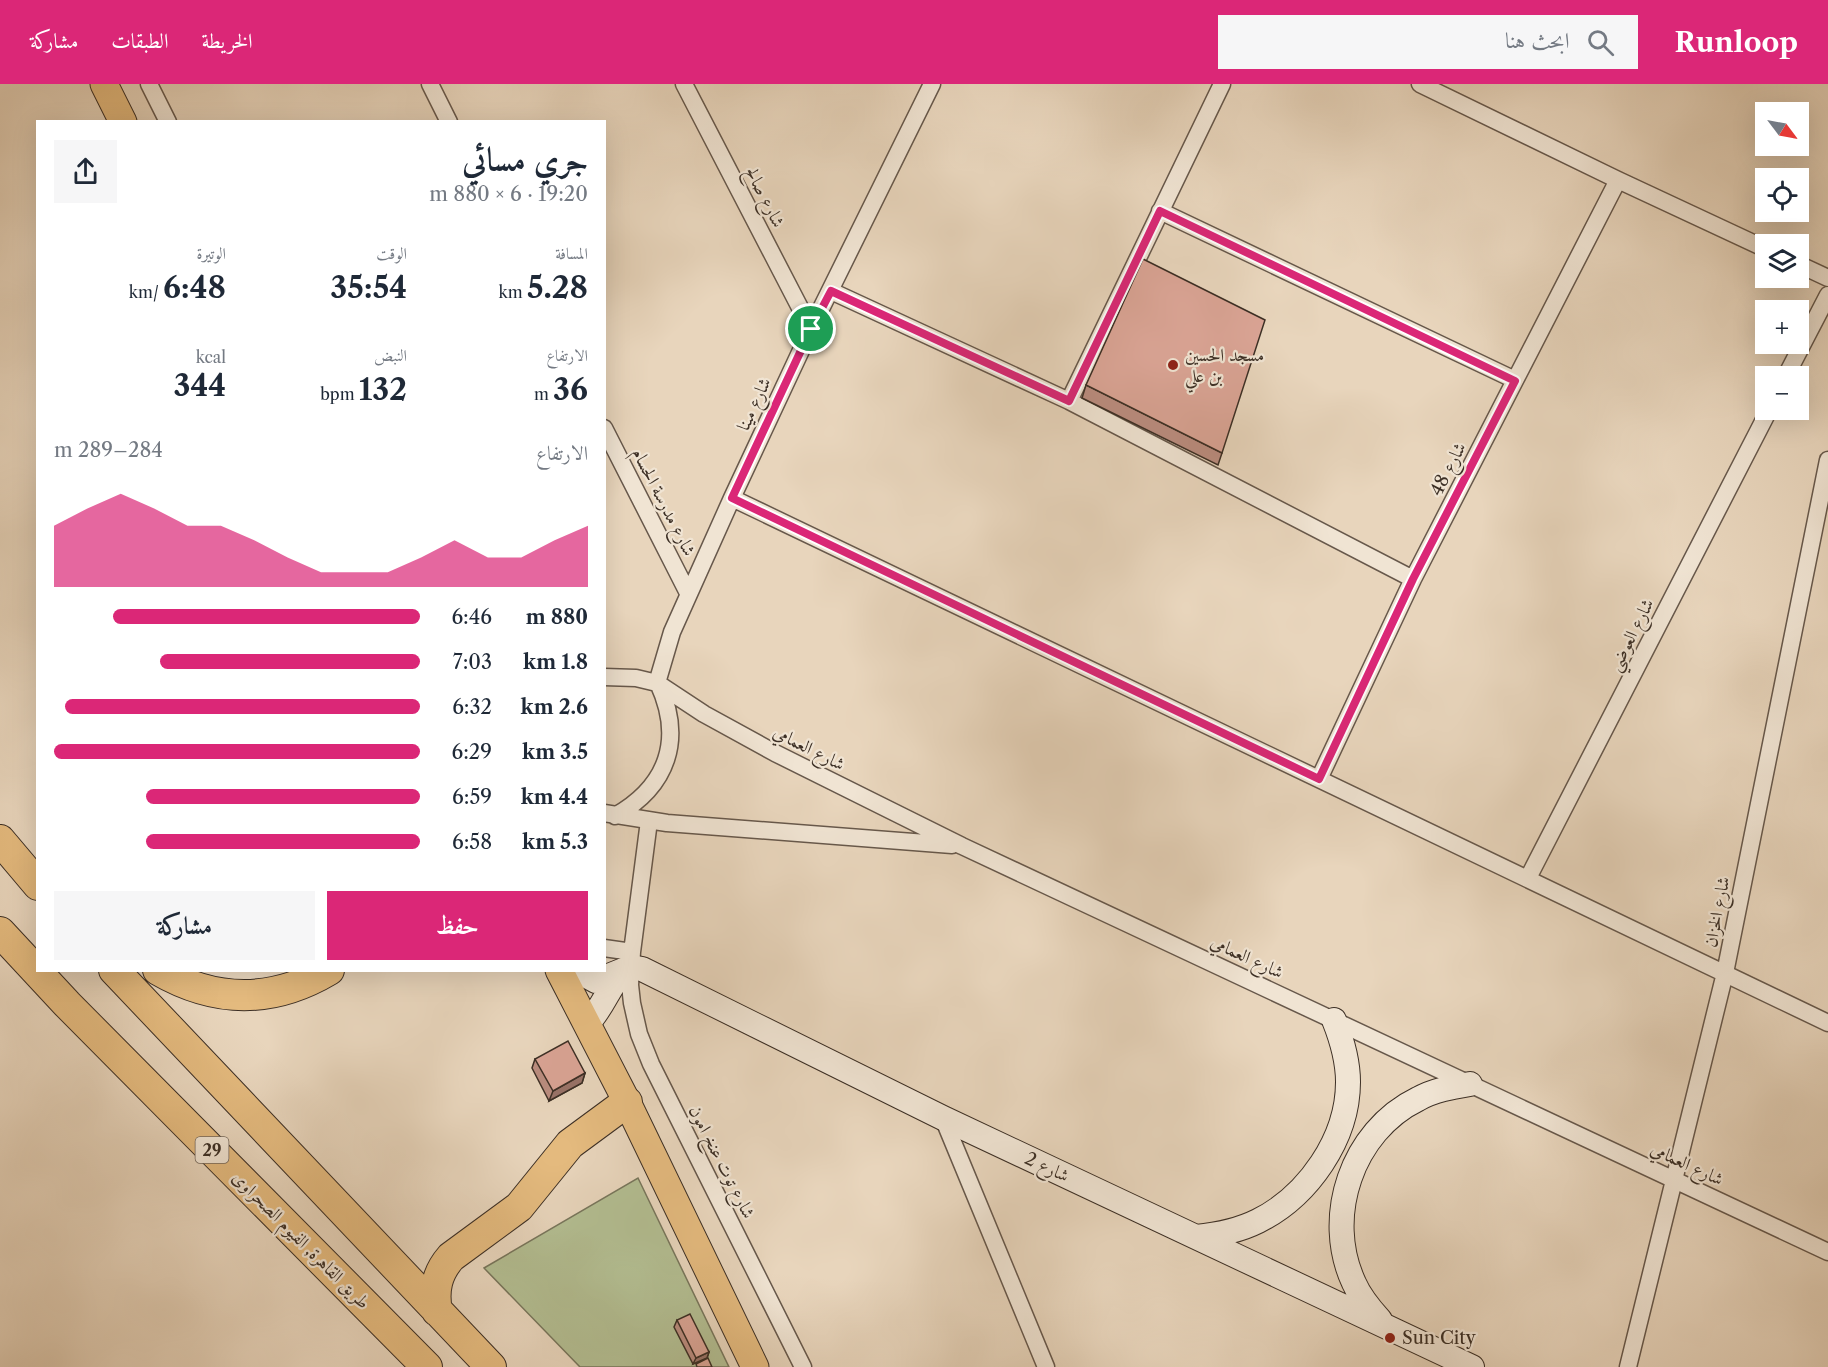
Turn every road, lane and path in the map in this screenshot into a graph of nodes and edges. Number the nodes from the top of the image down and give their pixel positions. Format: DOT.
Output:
graph roads {
  1 [pos="104,84"];
  2 [pos="149,84"];
  3 [pos="430,84"];
  4 [pos="684,84"];
  5 [pos="932,84"];
  6 [pos="1222,84"];
  7 [pos="1420,84"];
  8 [pos="122,120"];
  9 [pos="167,120"];
  10 [pos="448,120"];
  11 [pos="1618,180"];
  12 [pos="1160,211"];
  13 [pos="1755,244"];
  14 [pos="1809,269"];
  15 [pos="1828,278"];
  16 [pos="831,291"];
  17 [pos="1828,295"];
  18 [pos="811,329"];
  19 [pos="1791,366"];
  20 [pos="1515,381"];
  21 [pos="1069,401"];
  22 [pos="1764,420"];
  23 [pos="606,432"];
  24 [pos="1828,460"];
  25 [pos="732,498"];
  26 [pos="1413,579"];
  27 [pos="688,593"];
  28 [pos="606,677"];
  29 [pos="657,682"];
  30 [pos="1319,779"];
  31 [pos="610,815"];
  32 [pos="649,821"];
  33 [pos="962,846"];
  34 [pos="17,855"];
  35 [pos="1527,878"];
  36 [pos="36,882"];
  37 [pos="0,932"];
  38 [pos="606,949"];
  39 [pos="629,963"];
  40 [pos="36,971"];
  41 [pos="37,972"];
  42 [pos="116,972"];
  43 [pos="162,972"];
  44 [pos="325,972"];
  45 [pos="560,972"];
  46 [pos="580,972"];
  47 [pos="1725,973"];
  48 [pos="1334,1020"];
  49 [pos="1828,1023"];
  50 [pos="587,1024"];
  51 [pos="1470,1084"];
  52 [pos="627,1102"];
  53 [pos="943,1118"];
  54 [pos="1675,1179"];
  55 [pos="1196,1237"];
  56 [pos="1828,1252"];
  57 [pos="437,1311"];
  58 [pos="1383,1324"];
  59 [pos="427,1367"];
  60 [pos="491,1367"];
  61 [pos="755,1367"];
  62 [pos="803,1367"];
  63 [pos="1046,1367"];
  64 [pos="1472,1367"];
  65 [pos="1628,1367"];
  1 -- 8 [label="main road"];
  2 -- 9 [label="street"];
  3 -- 10 [label="street"];
  4 -- 18 [label="street, شارع صالح"];
  5 -- 16 [label="street, شارع مينا"];
  6 -- 12 [label="street"];
  7 -- 11 [label="street"];
  11 -- 13 [label="street"];
  11 -- 20 [label="street, شارع 48"];
  12 -- 20 [label="street"];
  12 -- 21 [label="street"];
  14 -- 15 [label="street"];
  16 -- 18 [label="street, شارع مينا"];
  16 -- 21 [label="street"];
  17 -- 19 [label="street"];
  18 -- 25 [label="street, شارع مينا"];
  20 -- 26 [label="street, شارع 48"];
  21 -- 26 [label="street"];
  22 -- 35 [label="street, شارع العوضي"];
  23 -- 27 [label="street, شارع مدرسة الحسام"];
  24 -- 47 [label="street, شارع الخزان"];
  25 -- 27 [label="street, شارع مينا"];
  25 -- 30 [label="street"];
  26 -- 30 [label="street, شارع 48"];
  27 -- 29 [label="street, شارع مينا"];
  28 -- 29 [label="street"];
  29 -- 31 [label="street"];
  29 -- 33 [label="street, شارع العمامي"];
  30 -- 35 [label="street"];
  31 -- 32 [label="street"];
  32 -- 33 [label="street"];
  32 -- 39 [label="street"];
  33 -- 48 [label="street, شارع العمامي"];
  34 -- 36 [label="highway"];
  35 -- 47 [label="street"];
  37 -- 40 [label="highway, طريق القاهرة, الفيوم الصحراوى / 29"];
  38 -- 39 [label="street"];
  39 -- 46 [label="street"];
  39 -- 50 [label="street"];
  39 -- 53 [label="street, شارع 2"];
  39 -- 62 [label="street, شارع توت عنخ امون"];
  41 -- 59 [label="highway, طريق القاهرة, الفيوم الصحراوى / 29"];
  42 -- 57 [label="highway"];
  43 -- 44 [label="highway"];
  45 -- 50 [label="main road"];
  47 -- 49 [label="street"];
  47 -- 54 [label="street, شارع الخزان"];
  48 -- 51 [label="street, شارع العمامي"];
  48 -- 55 [label="street"];
  50 -- 52 [label="main road"];
  51 -- 54 [label="street, شارع العمامي"];
  51 -- 58 [label="street"];
  52 -- 57 [label="highway"];
  52 -- 61 [label="main road"];
  53 -- 55 [label="street, شارع 2"];
  53 -- 63 [label="street"];
  54 -- 56 [label="street, شارع العمامي"];
  54 -- 65 [label="street, شارع الخزان"];
  55 -- 58 [label="street, شارع 2"];
  57 -- 60 [label="highway"];
  58 -- 64 [label="street, شارع 2"];
}
